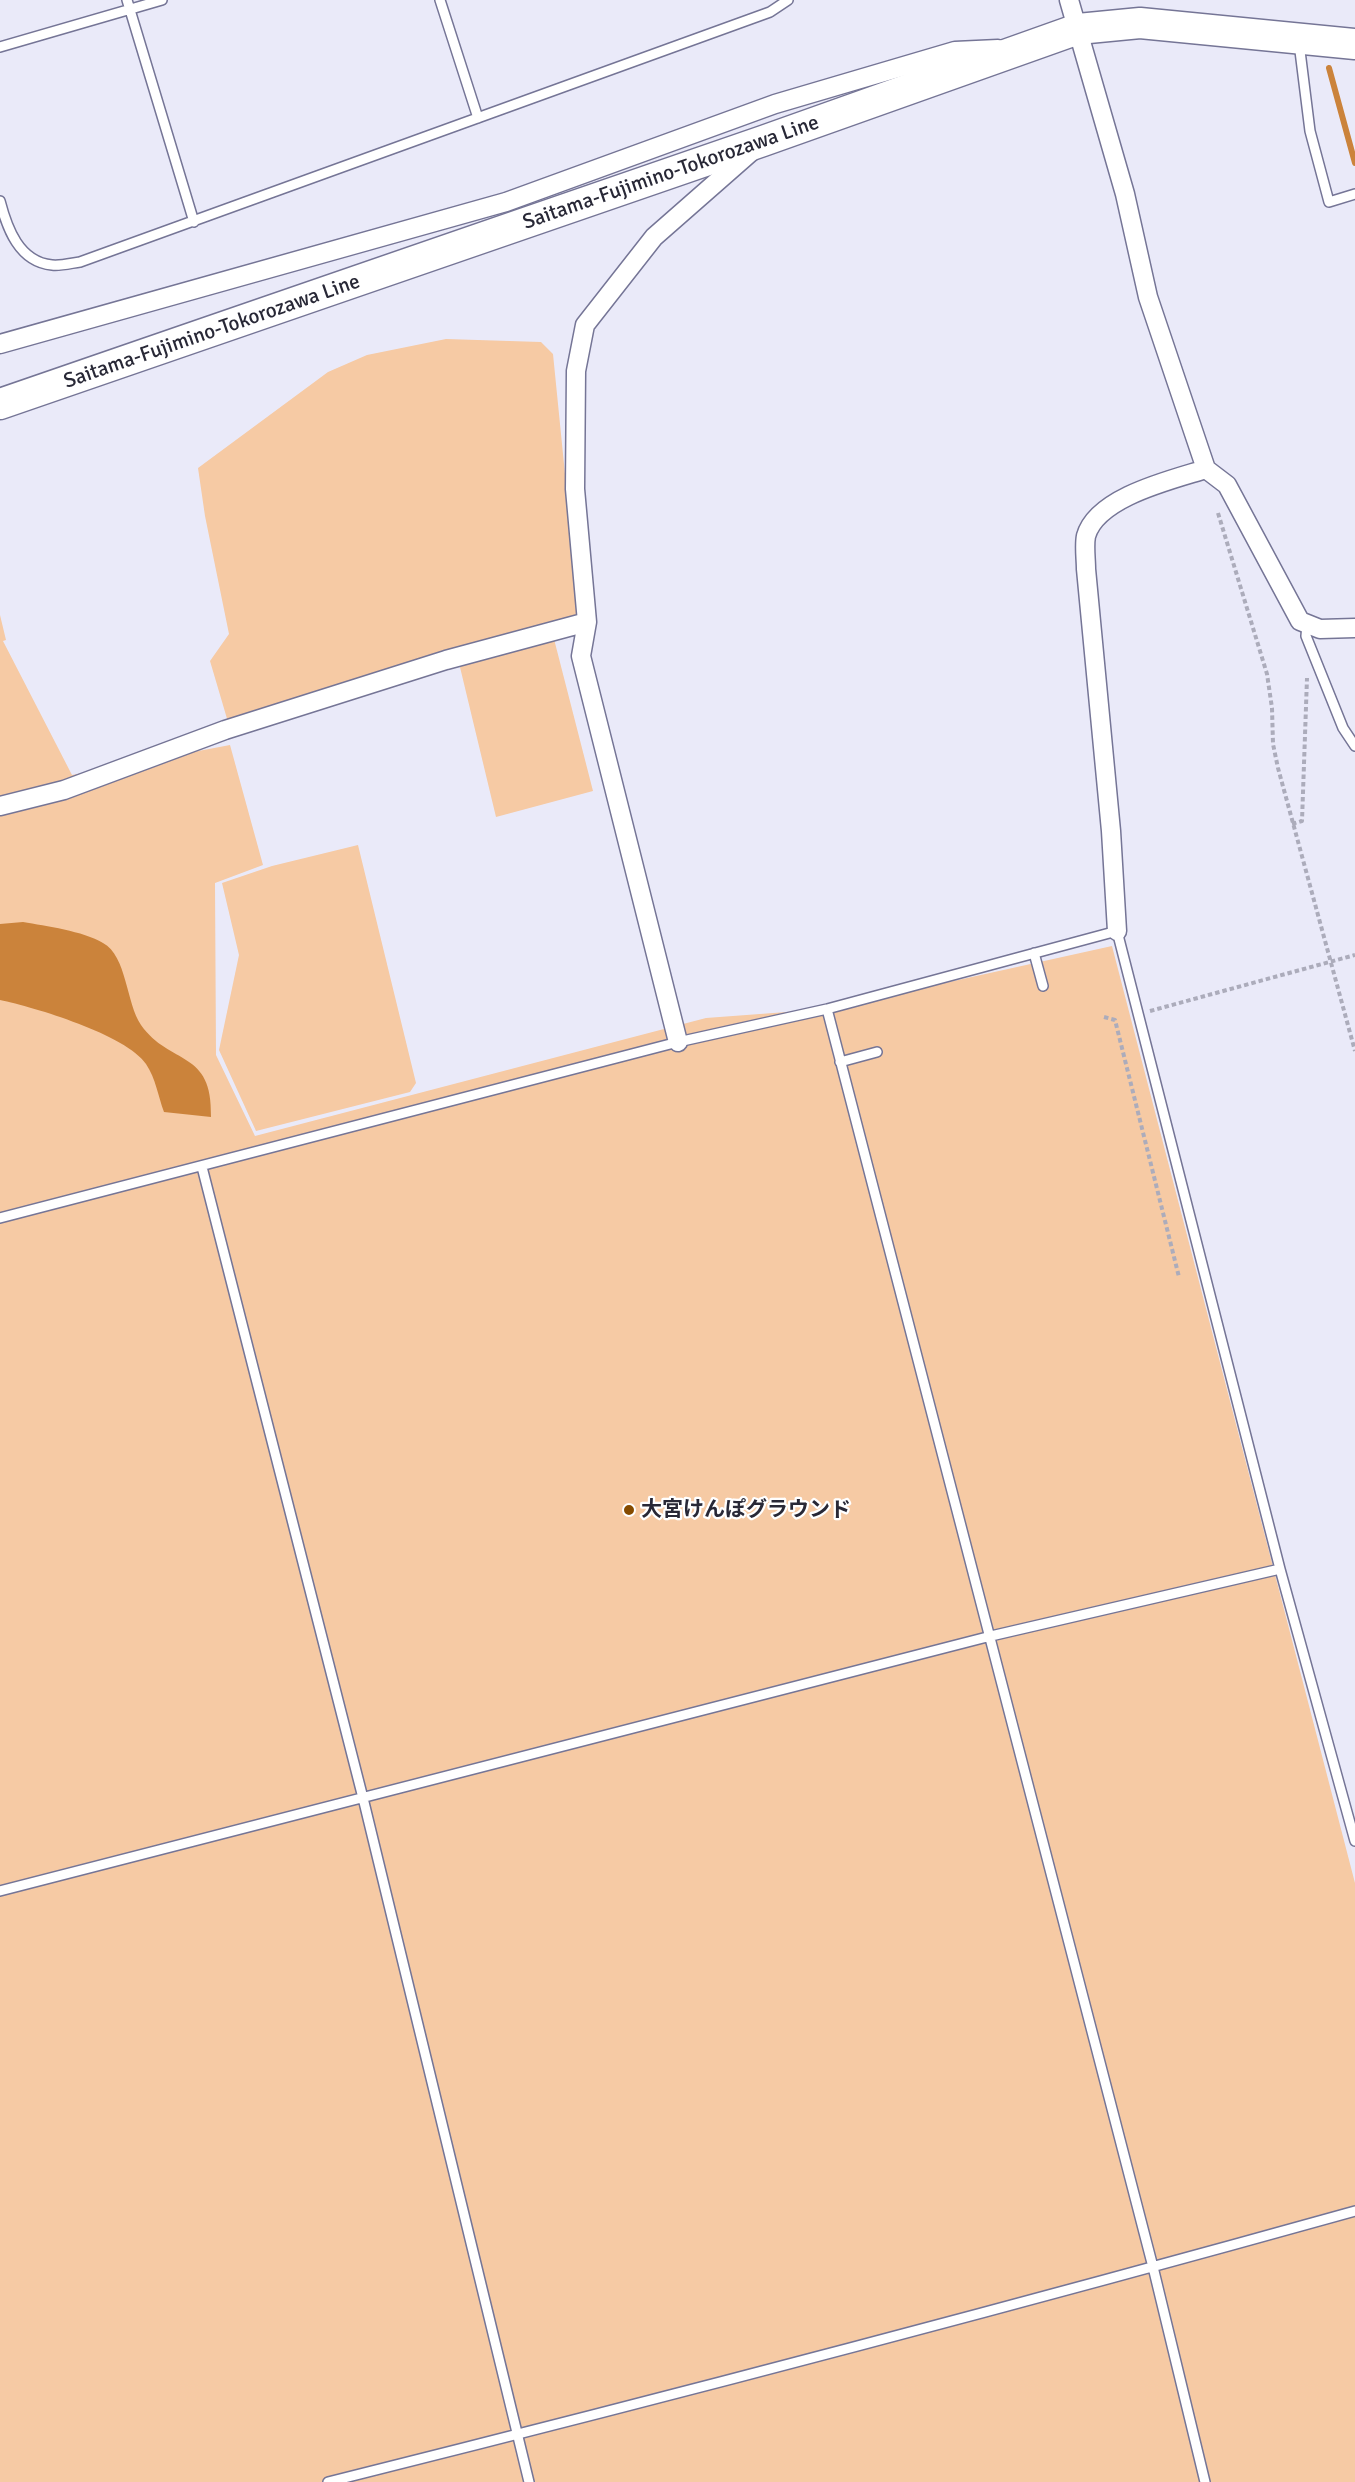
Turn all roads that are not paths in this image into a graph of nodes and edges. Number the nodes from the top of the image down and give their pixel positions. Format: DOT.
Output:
graph roads {
  1 [pos="162,0"];
  2 [pos="440,0"];
  3 [pos="1068,0"];
  4 [pos="783,2"];
  5 [pos="128,5"];
  6 [pos="1078,29"];
  7 [pos="1298,38"];
  8 [pos="1355,44"];
  9 [pos="0,47"];
  10 [pos="1024,47"];
  11 [pos="478,118"];
  12 [pos="763,141"];
  13 [pos="1355,195"];
  14 [pos="0,201"];
  15 [pos="194,222"];
  16 [pos="0,344"];
  17 [pos="0,404"];
  18 [pos="1206,469"];
  19 [pos="587,622"];
  20 [pos="1308,625"];
  21 [pos="1355,628"];
  22 [pos="1355,746"];
  23 [pos="0,806"];
  24 [pos="1117,931"];
  25 [pos="1034,953"];
  26 [pos="1042,986"];
  27 [pos="827,1009"];
  28 [pos="678,1042"];
  29 [pos="877,1052"];
  30 [pos="840,1062"];
  31 [pos="202,1167"];
  32 [pos="0,1218"];
  33 [pos="1280,1569"];
  34 [pos="991,1636"];
  35 [pos="363,1798"];
  36 [pos="1355,1841"];
  37 [pos="0,1890"];
  38 [pos="1355,2211"];
  39 [pos="1153,2267"];
  40 [pos="517,2435"];
  41 [pos="328,2482"];
  42 [pos="529,2482"];
  43 [pos="1205,2482"];
  1 -- 5 [label="lane"];
  2 -- 11 [label="lane"];
  3 -- 6 [label="street"];
  4 -- 11 [label="lane"];
  5 -- 9 [label="lane"];
  5 -- 15 [label="lane"];
  6 -- 7 [label="main road, Saitama-Fujimino-Tokorozawa Line"];
  6 -- 10 [label="main road, Saitama-Fujimino-Tokorozawa Line"];
  6 -- 18 [label="street"];
  7 -- 8 [label="main road, Saitama-Fujimino-Tokorozawa Line"];
  7 -- 13 [label="lane"];
  10 -- 12 [label="main road, Saitama-Fujimino-Tokorozawa Line"];
  10 -- 16 [label="street"];
  11 -- 15 [label="lane"];
  12 -- 17 [label="main road, Saitama-Fujimino-Tokorozawa Line"];
  12 -- 19 [label="street"];
  14 -- 15 [label="lane"];
  18 -- 20 [label="street"];
  18 -- 24 [label="street"];
  19 -- 23 [label="street"];
  19 -- 28 [label="street"];
  20 -- 21 [label="street"];
  20 -- 22 [label="lane"];
  24 -- 25 [label="lane"];
  24 -- 33 [label="lane"];
  25 -- 26 [label="lane"];
  25 -- 27 [label="lane"];
  27 -- 28 [label="lane"];
  27 -- 30 [label="lane"];
  28 -- 31 [label="lane"];
  29 -- 30 [label="lane"];
  30 -- 34 [label="lane"];
  31 -- 32 [label="lane"];
  31 -- 35 [label="lane"];
  33 -- 34 [label="lane"];
  33 -- 36 [label="lane"];
  34 -- 35 [label="lane"];
  34 -- 39 [label="lane"];
  35 -- 37 [label="lane"];
  35 -- 40 [label="lane"];
  38 -- 39 [label="lane"];
  39 -- 40 [label="lane"];
  39 -- 43 [label="lane"];
  40 -- 41 [label="lane"];
  40 -- 42 [label="lane"];
}
